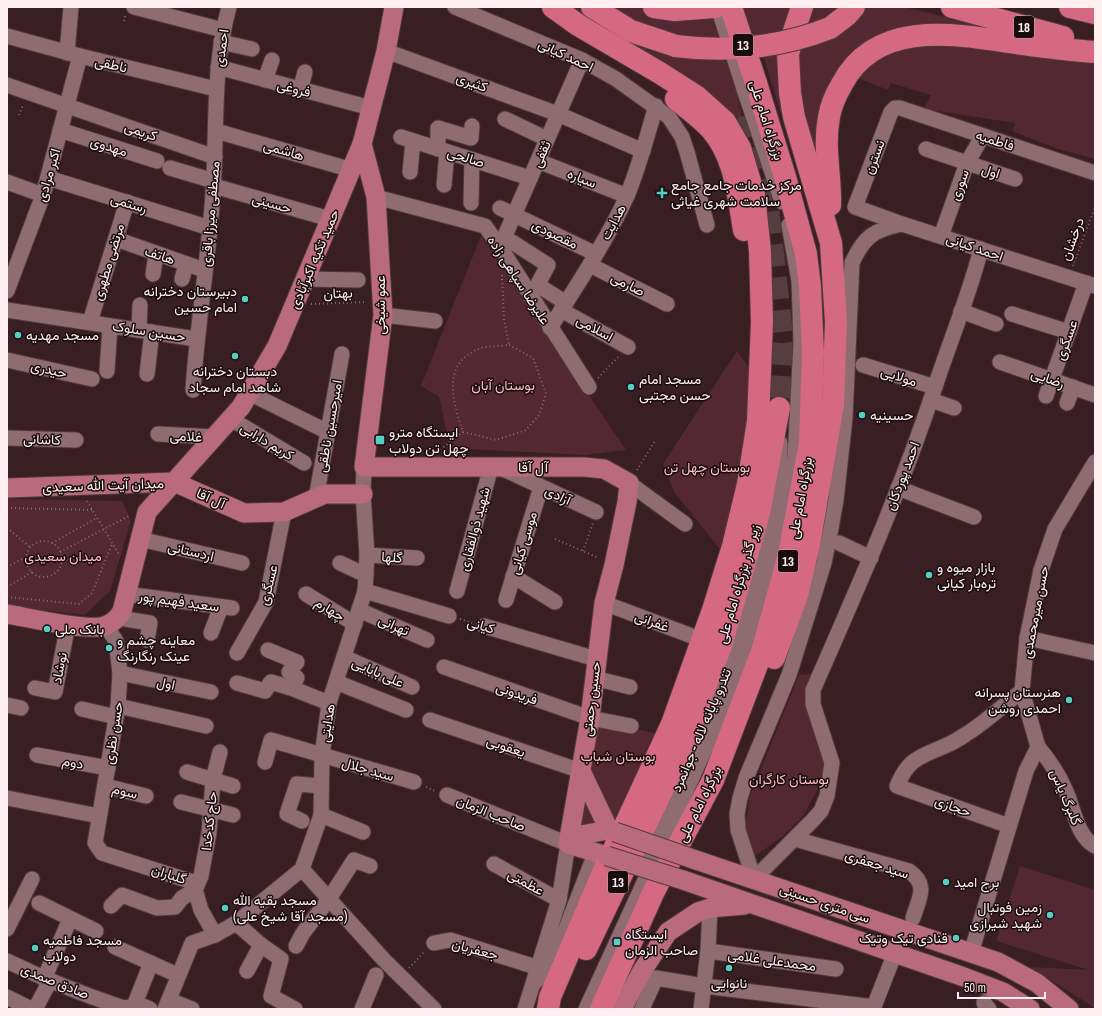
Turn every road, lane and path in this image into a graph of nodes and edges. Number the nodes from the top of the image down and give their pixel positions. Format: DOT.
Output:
graph roads {
  1 [pos="71,7"];
  2 [pos="134,7"];
  3 [pos="229,7"];
  4 [pos="394,7"];
  5 [pos="455,7"];
  6 [pos="537,7"];
  7 [pos="554,7"];
  8 [pos="592,7"];
  9 [pos="716,7"];
  10 [pos="731,7"];
  11 [pos="802,7"];
  12 [pos="854,7"];
  13 [pos="952,7"];
  14 [pos="1070,7"];
  15 [pos="665,9"];
  16 [pos="1095,13"];
  17 [pos="7,36"];
  18 [pos="222,36"];
  19 [pos="1095,46"];
  20 [pos="252,49"];
  21 [pos="386,51"];
  22 [pos="1095,52"];
  23 [pos="74,54"];
  24 [pos="272,60"];
  25 [pos="582,60"];
  26 [pos="218,67"];
  27 [pos="305,72"];
  28 [pos="266,80"];
  29 [pos="7,85"];
  30 [pos="750,86"];
  31 [pos="216,89"];
  32 [pos="300,90"];
  33 [pos="67,106"];
  34 [pos="656,106"];
  35 [pos="371,108"];
  36 [pos="895,108"];
  37 [pos="558,114"];
  38 [pos="505,119"];
  39 [pos="472,126"];
  40 [pos="60,130"];
  41 [pos="216,131"];
  42 [pos="982,137"];
  43 [pos="547,139"];
  44 [pos="362,144"];
  45 [pos="926,149"];
  46 [pos="443,150"];
  47 [pos="643,151"];
  48 [pos="215,157"];
  49 [pos="472,160"];
  50 [pos="538,161"];
  51 [pos="967,163"];
  52 [pos="352,170"];
  53 [pos="410,172"];
  54 [pos="1095,173"];
  55 [pos="48,178"];
  56 [pos="530,178"];
  57 [pos="1015,179"];
  58 [pos="7,182"];
  59 [pos="214,183"];
  60 [pos="444,185"];
  61 [pos="43,195"];
  62 [pos="627,196"];
  63 [pos="376,197"];
  64 [pos="127,202"];
  65 [pos="471,203"];
  66 [pos="855,207"];
  67 [pos="1095,207"];
  68 [pos="500,208"];
  69 [pos="514,214"];
  70 [pos="330,219"];
  71 [pos="902,224"];
  72 [pos="707,225"];
  73 [pos="210,228"];
  74 [pos="830,232"];
  75 [pos="941,236"];
  76 [pos="116,239"];
  77 [pos="502,243"];
  78 [pos="981,249"];
  79 [pos="156,254"];
  80 [pos="13,256"];
  81 [pos="593,259"];
  82 [pos="186,264"];
  83 [pos="204,270"];
  84 [pos="153,274"];
  85 [pos="1069,278"];
  86 [pos="182,279"];
  87 [pos="305,279"];
  88 [pos="358,280"];
  89 [pos="851,283"];
  90 [pos="1091,285"];
  91 [pos="7,291"];
  92 [pos="534,291"];
  93 [pos="667,304"];
  94 [pos="140,305"];
  95 [pos="294,305"];
  96 [pos="563,306"];
  97 [pos="382,309"];
  98 [pos="7,310"];
  99 [pos="961,311"];
  100 [pos="1012,314"];
  101 [pos="435,321"];
  102 [pos="90,322"];
  103 [pos="762,322"];
  104 [pos="836,322"];
  105 [pos="996,324"];
  106 [pos="110,326"];
  107 [pos="550,328"];
  108 [pos="145,331"];
  109 [pos="1069,332"];
  110 [pos="196,338"];
  111 [pos="509,345"];
  112 [pos="628,347"];
  113 [pos="342,354"];
  114 [pos="7,360"];
  115 [pos="1000,362"];
  116 [pos="863,365"];
  117 [pos="107,371"];
  118 [pos="147,374"];
  119 [pos="92,378"];
  120 [pos="1051,380"];
  121 [pos="1073,387"];
  122 [pos="589,388"];
  123 [pos="193,390"];
  124 [pos="250,393"];
  125 [pos="933,394"];
  126 [pos="1095,395"];
  127 [pos="1046,396"];
  128 [pos="1067,403"];
  129 [pos="954,408"];
  130 [pos="778,410"];
  131 [pos="231,419"];
  132 [pos="328,432"];
  133 [pos="463,432"];
  134 [pos="158,434"];
  135 [pos="215,437"];
  136 [pos="7,438"];
  137 [pos="76,440"];
  138 [pos="655,441"];
  139 [pos="1095,462"];
  140 [pos="304,463"];
  141 [pos="364,467"];
  142 [pos="418,467"];
  143 [pos="494,467"];
  144 [pos="174,482"];
  145 [pos="629,483"];
  146 [pos="541,487"];
  147 [pos="7,488"];
  148 [pos="898,488"];
  149 [pos="363,494"];
  150 [pos="316,498"];
  151 [pos="87,501"];
  152 [pos="7,508"];
  153 [pos="93,510"];
  154 [pos="284,512"];
  155 [pos="596,512"];
  156 [pos="129,516"];
  157 [pos="974,517"];
  158 [pos="97,518"];
  159 [pos="685,524"];
  160 [pos="7,528"];
  161 [pos="104,529"];
  162 [pos="140,539"];
  163 [pos="555,539"];
  164 [pos="52,543"];
  165 [pos="839,543"];
  166 [pos="112,544"];
  167 [pos="30,547"];
  168 [pos="583,551"];
  169 [pos="60,552"];
  170 [pos="367,555"];
  171 [pos="26,557"];
  172 [pos="120,558"];
  173 [pos="417,558"];
  174 [pos="871,558"];
  175 [pos="242,563"];
  176 [pos="340,563"];
  177 [pos="614,565"];
  178 [pos="7,567"];
  179 [pos="32,572"];
  180 [pos="366,575"];
  181 [pos="513,576"];
  182 [pos="7,587"];
  183 [pos="457,591"];
  184 [pos="365,592"];
  185 [pos="126,594"];
  186 [pos="306,594"];
  187 [pos="7,597"];
  188 [pos="506,600"];
  189 [pos="555,602"];
  190 [pos="604,603"];
  191 [pos="7,614"];
  192 [pos="449,616"];
  193 [pos="358,617"];
  194 [pos="112,622"];
  195 [pos="68,624"];
  196 [pos="484,626"];
  197 [pos="211,633"];
  198 [pos="1027,638"];
  199 [pos="700,639"];
  200 [pos="147,640"];
  201 [pos="427,640"];
  202 [pos="268,650"];
  203 [pos="237,653"];
  204 [pos="1095,653"];
  205 [pos="344,657"];
  206 [pos="444,667"];
  207 [pos="595,669"];
  208 [pos="120,673"];
  209 [pos="336,682"];
  210 [pos="237,683"];
  211 [pos="412,687"];
  212 [pos="630,687"];
  213 [pos="35,688"];
  214 [pos="291,688"];
  215 [pos="211,692"];
  216 [pos="1022,692"];
  217 [pos="330,703"];
  218 [pos="82,709"];
  219 [pos="406,710"];
  220 [pos="117,712"];
  221 [pos="590,718"];
  222 [pos="430,720"];
  223 [pos="206,726"];
  224 [pos="631,726"];
  225 [pos="1038,747"];
  226 [pos="220,752"];
  227 [pos="37,755"];
  228 [pos="322,756"];
  229 [pos="265,762"];
  230 [pos="108,768"];
  231 [pos="581,771"];
  232 [pos="187,772"];
  233 [pos="213,779"];
  234 [pos="712,780"];
  235 [pos="414,782"];
  236 [pos="104,786"];
  237 [pos="233,786"];
  238 [pos="321,786"];
  239 [pos="447,795"];
  240 [pos="146,796"];
  241 [pos="7,800"];
  242 [pos="181,802"];
  243 [pos="210,809"];
  244 [pos="233,815"];
  245 [pos="321,815"];
  246 [pos="99,816"];
  247 [pos="302,821"];
  248 [pos="1009,826"];
  249 [pos="612,831"];
  250 [pos="363,832"];
  251 [pos="795,839"];
  252 [pos="569,840"];
  253 [pos="95,843"];
  254 [pos="1095,846"];
  255 [pos="605,856"];
  256 [pos="494,864"];
  257 [pos="370,866"];
  258 [pos="302,870"];
  259 [pos="32,879"];
  260 [pos="754,879"];
  261 [pos="195,890"];
  262 [pos="330,899"];
  263 [pos="559,900"];
  264 [pos="39,904"];
  265 [pos="757,905"];
  266 [pos="111,906"];
  267 [pos="710,908"];
  268 [pos="913,918"];
  269 [pos="70,919"];
  270 [pos="236,923"];
  271 [pos="7,929"];
  272 [pos="96,931"];
  273 [pos="215,935"];
  274 [pos="434,943"];
  275 [pos="261,945"];
  276 [pos="296,946"];
  277 [pos="115,947"];
  278 [pos="708,951"];
  279 [pos="895,953"];
  280 [pos="971,953"];
  281 [pos="7,961"];
  282 [pos="151,963"];
  283 [pos="539,968"];
  284 [pos="836,969"];
  285 [pos="247,971"];
  286 [pos="171,972"];
  287 [pos="376,975"];
  288 [pos="401,976"];
  289 [pos="47,980"];
  290 [pos="534,983"];
  291 [pos="704,986"];
  292 [pos="7,998"];
  293 [pos="167,1004"];
  294 [pos="134,1006"];
  295 [pos="874,1008"];
  296 [pos="31,1009"];
  297 [pos="35,1009"];
  298 [pos="150,1009"];
  299 [pos="192,1009"];
  300 [pos="295,1009"];
  301 [pos="362,1009"];
  302 [pos="434,1009"];
  303 [pos="525,1009"];
  304 [pos="548,1009"];
  305 [pos="556,1009"];
  306 [pos="576,1009"];
  307 [pos="586,1009"];
  308 [pos="601,1009"];
  309 [pos="622,1009"];
  310 [pos="642,1009"];
  311 [pos="701,1009"];
  312 [pos="1030,1009"];
  313 [pos="1069,1009"];
  1 -- 23 [label="street, اکبر مرادی"];
  2 -- 18 [label="street"];
  3 -- 18 [label="street, احمدی"];
  4 -- 21 [label="main road, حمید تکیه اکبرآبادی"];
  5 -- 25 [label="street, احمد کیانی"];
  6 -- 103 [label="highway"];
  7 -- 103 [label="highway"];
  8 -- 12 [label="highway, bridge"];
  9 -- 15 [label="highway, bridge"];
  9 -- 30 [label="street, bridge"];
  10 -- 30 [label="highway, بزرگراه امام علی / 13, bridge"];
  11 -- 74 [label="highway"];
  13 -- 19 [label="highway, 18"];
  14 -- 16 [label="highway"];
  17 -- 23 [label="street, ناطقی"];
  18 -- 20 [label="street"];
  18 -- 26 [label="street, احمدی"];
  21 -- 35 [label="main road, حمید تکیه اکبرآبادی"];
  21 -- 37 [label="street, کثیری"];
  22 -- 74 [label="highway"];
  23 -- 31 [label="street, ناطقی"];
  23 -- 33 [label="street, اکبر مرادی"];
  24 -- 28 [label="street"];
  25 -- 34 [label="street, احمد کیانی"];
  25 -- 37 [label="street, ثقفی"];
  26 -- 28 [label="street, فروغی"];
  26 -- 31 [label="street, احمدی"];
  27 -- 32 [label="street"];
  28 -- 32 [label="street, فروغی"];
  29 -- 33 [label="street, کریمی"];
  30 -- 234 [label="highway, بزرگراه امام علی / 13"];
  30 -- 307 [label="street"];
  31 -- 41 [label="street, مصطفی میرزا باقری"];
  32 -- 35 [label="street, فروغی"];
  33 -- 40 [label="street, اکبر مرادی"];
  33 -- 48 [label="street, کریمی"];
  34 -- 47 [label="street, هدایت"];
  34 -- 72 [label="street, احمد کیانی"];
  35 -- 44 [label="main road, حمید تکیه اکبرآبادی"];
  36 -- 42 [label="street, فاطمیه"];
  36 -- 66 [label="street, نسترن"];
  37 -- 43 [label="street, ثقفی"];
  37 -- 47 [label="street, کثیری"];
  38 -- 43 [label="street"];
  39 -- 46 [label="street"];
  40 -- 55 [label="street, اکبر مرادی"];
  40 -- 59 [label="street, مهدوی"];
  41 -- 48 [label="street, مصطفی میرزا باقری"];
  41 -- 52 [label="street, هاشمی"];
  42 -- 51 [label="street, سوری"];
  42 -- 54 [label="street, فاطمیه"];
  43 -- 50 [label="street, ثقفی"];
  44 -- 52 [label="main road, حمید تکیه اکبرآبادی"];
  44 -- 63 [label="main road, عمو شیخی"];
  45 -- 51 [label="street"];
  46 -- 49 [label="street, صالحی"];
  46 -- 53 [label="street, صالحی"];
  46 -- 60 [label="street"];
  47 -- 62 [label="street, هدایت"];
  48 -- 59 [label="street, مصطفی میرزا باقری"];
  49 -- 56 [label="street, صالحی"];
  49 -- 65 [label="street"];
  50 -- 56 [label="street, ثقفی"];
  50 -- 62 [label="street, سیاره"];
  51 -- 57 [label="street, اول"];
  51 -- 75 [label="street, سوری"];
  52 -- 70 [label="main road, حمید تکیه اکبرآبادی"];
  55 -- 61 [label="street, اکبر مرادی"];
  55 -- 64 [label="street, رستمی"];
  56 -- 69 [label="street, ثقفی"];
  58 -- 61 [label="street"];
  59 -- 70 [label="street, حسینی"];
  59 -- 73 [label="street, مصطفی میرزا باقری"];
  61 -- 80 [label="street, اکبر مرادی"];
  62 -- 81 [label="street, هدایت"];
  63 -- 77 [label="street, علیرضا سپاهی زاده"];
  63 -- 97 [label="main road, عمو شیخی"];
  64 -- 73 [label="street, رستمی"];
  64 -- 76 [label="street, مرتضی مطهری"];
  66 -- 71 [label="street, احمد کیانی"];
  67 -- 85 [label="path, درخشان"];
  68 -- 69 [label="street, مقصودی"];
  69 -- 77 [label="street, ثقفی"];
  69 -- 81 [label="street, مقصودی"];
  70 -- 87 [label="main road, حمید تکیه اکبرآبادی"];
  71 -- 75 [label="street, احمد کیانی"];
  71 -- 89 [label="street"];
  73 -- 83 [label="street, مصطفی میرزا باقری"];
  74 -- 104 [label="highway"];
  75 -- 78 [label="street, احمد کیانی"];
  76 -- 79 [label="street, هاتف"];
  76 -- 102 [label="street, مرتضی مطهری"];
  77 -- 92 [label="street, علیرضا سپاهی زاده"];
  77 -- 92 [label="street"];
  77 -- 111 [label="path"];
  78 -- 85 [label="street, احمد کیانی"];
  78 -- 99 [label="street, احمد پوردکان"];
  79 -- 82 [label="street, هاتف"];
  79 -- 84 [label="street"];
  80 -- 91 [label="street, اکبر مرادی"];
  81 -- 93 [label="street, صارمی"];
  81 -- 96 [label="street, هدایت"];
  82 -- 83 [label="street, هاتف"];
  82 -- 86 [label="street"];
  83 -- 110 [label="street, مصطفی میرزا باقری"];
  85 -- 90 [label="street, احمد کیانی"];
  87 -- 88 [label="street"];
  87 -- 95 [label="main road, حمید تکیه اکبرآبادی"];
  89 -- 104 [label="street"];
  89 -- 260 [label="street"];
  90 -- 109 [label="street, عسگری"];
  92 -- 96 [label="street, اسلامی"];
  92 -- 107 [label="street, علیرضا سپاهی زاده"];
  94 -- 108 [label="street"];
  95 -- 97 [label="path, بهتان"];
  95 -- 124 [label="main road, حمید تکیه اکبرآبادی"];
  96 -- 107 [label="street, هدایت"];
  96 -- 112 [label="street, اسلامی"];
  97 -- 101 [label="street"];
  97 -- 141 [label="main road, عمو شیخی"];
  98 -- 102 [label="street, حسین سلوک"];
  99 -- 105 [label="street"];
  99 -- 125 [label="street, احمد پوردکان"];
  100 -- 109 [label="street"];
  102 -- 106 [label="street, حسین سلوک"];
  103 -- 304 [label="highway"];
  104 -- 234 [label="highway"];
  106 -- 108 [label="street, حسین سلوک"];
  106 -- 117 [label="street"];
  107 -- 122 [label="street, علیرضا سپاهی زاده"];
  108 -- 110 [label="street, حسین سلوک"];
  108 -- 118 [label="street"];
  109 -- 120 [label="street, عسگری"];
  110 -- 123 [label="street, مصطفی میرزا باقری"];
  111 -- 133 [label="path"];
  111 -- 133 [label="path"];
  112 -- 122 [label="path"];
  113 -- 132 [label="street, امیرحسین ناطقی"];
  114 -- 119 [label="street, حیدری"];
  115 -- 120 [label="street, رضایی"];
  116 -- 125 [label="street, مولایی"];
  120 -- 121 [label="street, رضایی"];
  120 -- 127 [label="street, عسگری"];
  121 -- 126 [label="street, رضایی"];
  121 -- 128 [label="street"];
  124 -- 131 [label="main road, حمید تکیه اکبرآبادی"];
  124 -- 132 [label="street"];
  125 -- 129 [label="street, مولایی"];
  125 -- 148 [label="street, احمد پوردکان"];
  130 -- 305 [label="highway, زیر گذر بزرگراه امام علی / 13"];
  130 -- 306 [label="street, تندرو پایانه لاله - جوانمرد"];
  131 -- 135 [label="main road, حمید تکیه اکبرآبادی"];
  131 -- 140 [label="street, کریم دارابی"];
  132 -- 150 [label="street, امیرحسین ناطقی"];
  133 -- 142 [label="path"];
  134 -- 135 [label="street, غلامی"];
  135 -- 144 [label="main road, حمید تکیه اکبرآبادی"];
  136 -- 137 [label="street, کاشانی"];
  138 -- 145 [label="path"];
  139 -- 198 [label="street, حسن میرمحمدی"];
  141 -- 142 [label="main road, آل آقا"];
  141 -- 149 [label="street, هدایتی"];
  142 -- 143 [label="main road, آل آقا"];
  143 -- 145 [label="main road, آل آقا"];
  143 -- 146 [label="street, آزادی"];
  143 -- 183 [label="street, شهید ذوالفقاری"];
  144 -- 147 [label="main road, میدان آیت الله سعیدی"];
  144 -- 154 [label="main road, آل آقا"];
  144 -- 162 [label="main road, میدان آیت الله سعیدی"];
  145 -- 159 [label="street, آل آقا"];
  145 -- 177 [label="main road, حسین رحمتی"];
  146 -- 155 [label="street, آزادی"];
  146 -- 181 [label="street, موسی کیانی"];
  148 -- 157 [label="street"];
  148 -- 174 [label="street, احمد پوردکان"];
  149 -- 150 [label="main road, آل آقا"];
  149 -- 170 [label="street, هدایتی"];
  150 -- 154 [label="main road, آل آقا"];
  151 -- 153 [label="path"];
  152 -- 153 [label="path"];
  153 -- 158 [label="path"];
  154 -- 203 [label="street, عسگری"];
  155 -- 168 [label="path"];
  156 -- 161 [label="path"];
  158 -- 161 [label="path"];
  158 -- 164 [label="path"];
  160 -- 167 [label="path"];
  161 -- 166 [label="path"];
  161 -- 169 [label="path"];
  162 -- 175 [label="street, اردستانی"];
  162 -- 185 [label="main road, میدان آیت الله سعیدی"];
  163 -- 168 [label="path"];
  164 -- 167 [label="path"];
  164 -- 169 [label="path"];
  165 -- 174 [label="street"];
  166 -- 172 [label="path"];
  166 -- 187 [label="path"];
  167 -- 171 [label="path"];
  168 -- 177 [label="path"];
  169 -- 179 [label="path"];
  170 -- 173 [label="street, گلها"];
  170 -- 180 [label="street, هدایتی"];
  171 -- 178 [label="path"];
  171 -- 179 [label="path"];
  174 -- 251 [label="street, احمد پوردکان"];
  176 -- 180 [label="street"];
  177 -- 190 [label="main road, حسین رحمتی"];
  179 -- 182 [label="path"];
  180 -- 184 [label="street, هدایتی"];
  181 -- 188 [label="street, موسی کیانی"];
  181 -- 189 [label="street"];
  184 -- 192 [label="street, کیانی"];
  184 -- 193 [label="street, هدایتی"];
  185 -- 194 [label="main road, میدان آیت الله سعیدی"];
  185 -- 197 [label="street, سعید فهیم پور"];
  186 -- 193 [label="street, چهارم"];
  190 -- 199 [label="street, غفرانی"];
  190 -- 207 [label="main road, حسین رحمتی"];
  191 -- 195 [label="main road"];
  192 -- 196 [label="path, کیانی"];
  193 -- 201 [label="street, تهرانی"];
  193 -- 205 [label="street, هدایتی"];
  194 -- 195 [label="main road"];
  194 -- 200 [label="street"];
  194 -- 208 [label="street, حسن نظری"];
  195 -- 213 [label="street, نوشاد"];
  196 -- 207 [label="street, کیانی"];
  198 -- 204 [label="street"];
  198 -- 216 [label="street, حسن میرمحمدی"];
  202 -- 214 [label="street"];
  205 -- 209 [label="street, هدایتی"];
  205 -- 211 [label="street, علی بابایی"];
  206 -- 221 [label="street, فریدونی"];
  207 -- 212 [label="street, کیانی"];
  207 -- 221 [label="main road, حسین رحمتی"];
  208 -- 215 [label="street, اول"];
  208 -- 220 [label="street, حسن نظری"];
  209 -- 217 [label="street, هدایتی"];
  209 -- 219 [label="street"];
  210 -- 214 [label="street"];
  214 -- 217 [label="street"];
  216 -- 225 [label="street, حسن میرمحمدی"];
  216 -- 248 [label="street, حجازی"];
  217 -- 228 [label="street, هدایتی"];
  218 -- 220 [label="street"];
  220 -- 223 [label="street"];
  220 -- 230 [label="street, حسن نظری"];
  221 -- 224 [label="street, فریدونی"];
  221 -- 231 [label="main road, حسین رحمتی"];
  222 -- 231 [label="street, یعقوبی"];
  225 -- 248 [label="street"];
  225 -- 254 [label="street, گلبرگ یاس"];
  226 -- 233 [label="street, حاج کدخدا"];
  227 -- 230 [label="street, دوم"];
  228 -- 229 [label="street, سید جلال"];
  228 -- 235 [label="street, سید جلال"];
  228 -- 238 [label="street, هدایتی"];
  230 -- 236 [label="street, حسن نظری"];
  231 -- 249 [label="main road"];
  231 -- 252 [label="main road, حسین رحمتی"];
  232 -- 233 [label="street"];
  233 -- 237 [label="street"];
  233 -- 243 [label="street, حاج کدخدا"];
  234 -- 308 [label="highway, بزرگراه امام علی / 13"];
  235 -- 239 [label="path, صاحب الزمان"];
  236 -- 240 [label="street, سوم"];
  236 -- 246 [label="street, حسن نظری"];
  238 -- 245 [label="street, هدایتی"];
  238 -- 247 [label="street"];
  239 -- 252 [label="street, صاحب الزمان"];
  241 -- 246 [label="street"];
  242 -- 243 [label="street"];
  243 -- 244 [label="street"];
  243 -- 261 [label="street, حاج کدخدا"];
  245 -- 250 [label="street"];
  245 -- 258 [label="street, هدایتی"];
  246 -- 253 [label="street, حسن نظری"];
  248 -- 280 [label="street"];
  249 -- 252 [label="main road, سی متری حسینی"];
  249 -- 260 [label="main road, سی متری حسینی, bridge"];
  251 -- 260 [label="street"];
  251 -- 268 [label="street, سید جعفری"];
  252 -- 255 [label="main road, سی متری حسینی"];
  252 -- 263 [label="street, حسین رحمتی"];
  253 -- 261 [label="street, گلباران"];
  255 -- 265 [label="main road, سی متری حسینی, bridge"];
  255 -- 290 [label="street"];
  256 -- 263 [label="street, عظمتی"];
  257 -- 262 [label="street"];
  258 -- 262 [label="street"];
  258 -- 270 [label="street"];
  259 -- 271 [label="street"];
  260 -- 280 [label="main road, سی متری حسینی"];
  261 -- 266 [label="street"];
  261 -- 273 [label="street, گلباران"];
  262 -- 276 [label="street"];
  262 -- 288 [label="street"];
  263 -- 283 [label="street, حسین رحمتی"];
  264 -- 269 [label="street"];
  265 -- 267 [label="main road"];
  265 -- 279 [label="main road, سی متری حسینی"];
  267 -- 278 [label="street"];
  267 -- 309 [label="main road"];
  269 -- 272 [label="street"];
  269 -- 289 [label="street"];
  270 -- 273 [label="street"];
  270 -- 275 [label="street"];
  273 -- 293 [label="street"];
  274 -- 283 [label="street, جعفریان"];
  274 -- 288 [label="path, جعفریان"];
  275 -- 285 [label="street"];
  275 -- 300 [label="street"];
  277 -- 282 [label="street"];
  278 -- 284 [label="street, محمدعلی غلامی"];
  278 -- 291 [label="street"];
  279 -- 295 [label="street"];
  279 -- 312 [label="main road, سی متری حسینی"];
  280 -- 313 [label="main road, سی متری حسینی"];
  281 -- 289 [label="street, صادق صمدی"];
  282 -- 286 [label="street"];
  282 -- 294 [label="street"];
  283 -- 290 [label="street, حسین رحمتی"];
  287 -- 301 [label="street"];
  288 -- 302 [label="street"];
  289 -- 294 [label="street, صادق صمدی"];
  289 -- 297 [label="street"];
  290 -- 303 [label="street, حسین رحمتی"];
  291 -- 295 [label="street"];
  291 -- 310 [label="street"];
  291 -- 311 [label="street"];
  292 -- 296 [label="street"];
  293 -- 299 [label="street"];
  294 -- 298 [label="street, صادق صمدی"];
}
